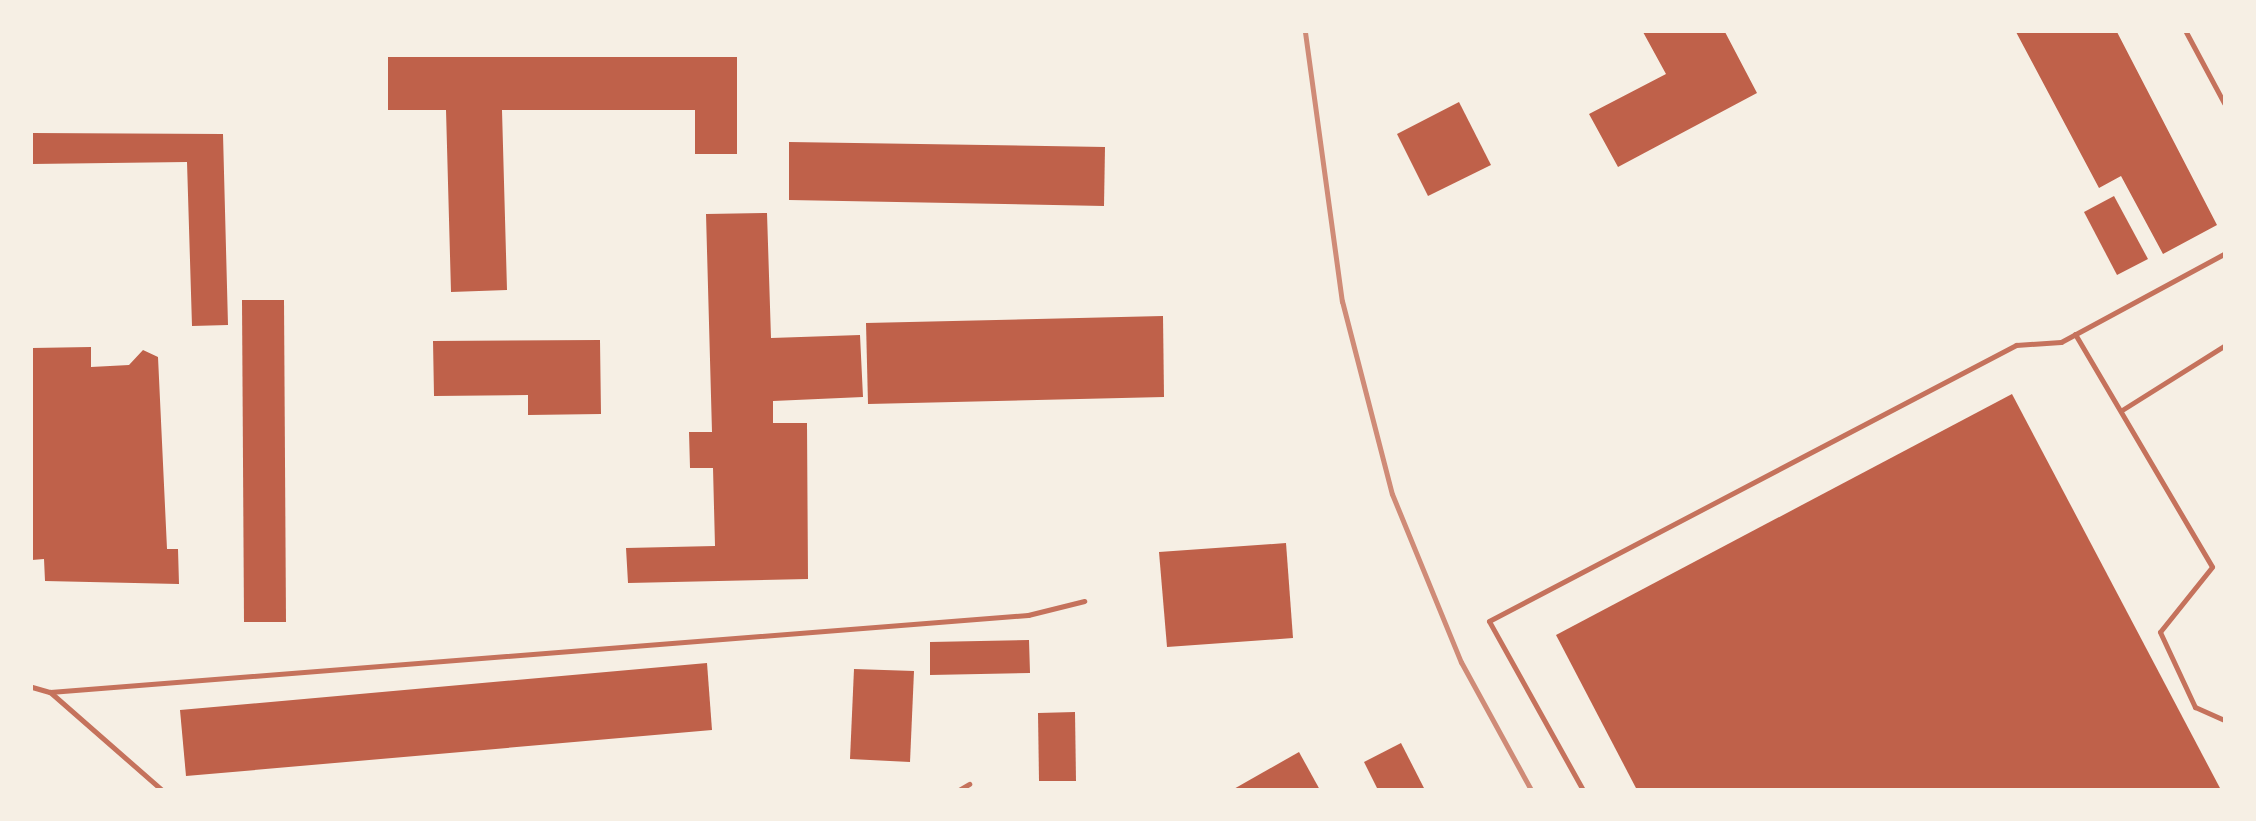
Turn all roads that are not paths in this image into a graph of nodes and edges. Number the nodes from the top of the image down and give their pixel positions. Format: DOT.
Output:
graph roads {
  1 [pos="2186,32"];
  2 [pos="2224,103"];
  3 [pos="2224,254"];
  4 [pos="2075,334"];
  5 [pos="2224,346"];
  6 [pos="2122,410"];
  7 [pos="1084,601"];
  8 [pos="32,687"];
  9 [pos="50,692"];
  10 [pos="2224,720"];
  11 [pos="969,785"];
  12 [pos="162,789"];
  13 [pos="959,789"];
  14 [pos="1583,789"];
  1 -- 2 [label="lane"];
  3 -- 4 [label="lane"];
  4 -- 6 [label="lane"];
  4 -- 14 [label="lane"];
  5 -- 6 [label="lane"];
  6 -- 10 [label="lane"];
  7 -- 9 [label="lane"];
  8 -- 9 [label="lane"];
  9 -- 12 [label="lane"];
  11 -- 13 [label="lane"];
}
